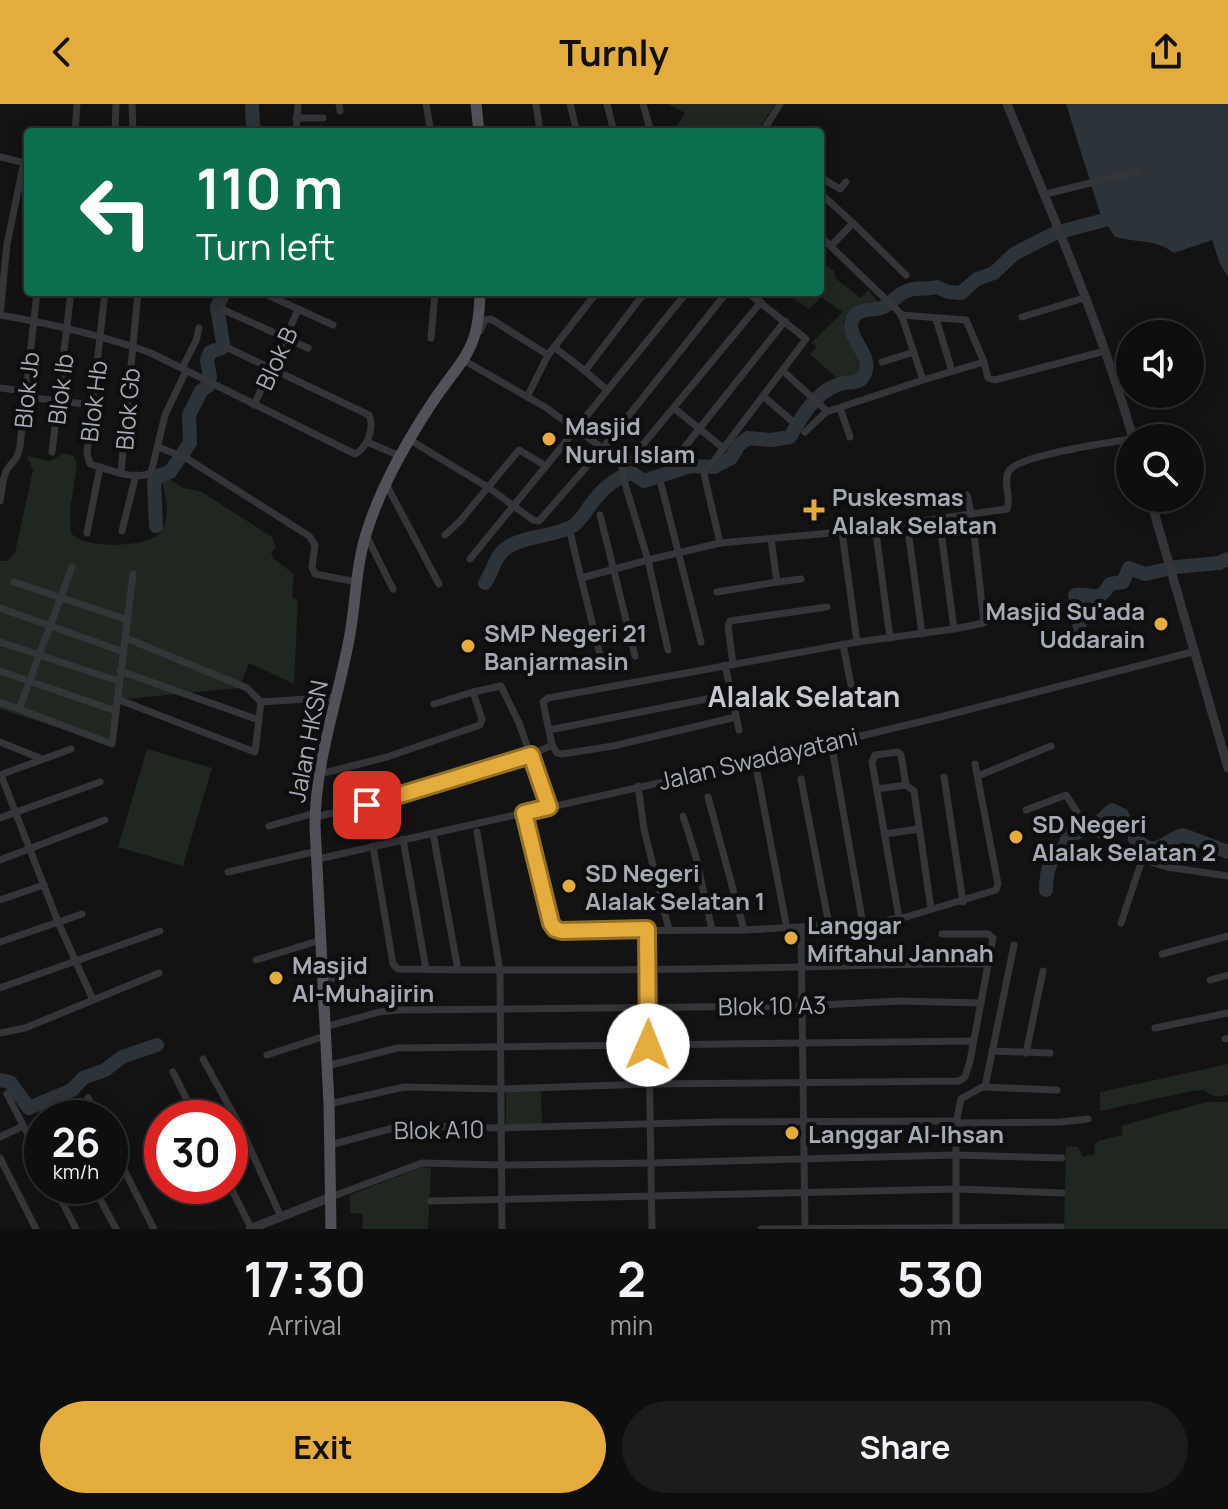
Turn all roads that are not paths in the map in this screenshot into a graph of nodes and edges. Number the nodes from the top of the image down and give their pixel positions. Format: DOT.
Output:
graph roads {
  1 [pos="77,104"];
  2 [pos="116,104"];
  3 [pos="132,104"];
  4 [pos="298,104"];
  5 [pos="426,104"];
  6 [pos="476,104"];
  7 [pos="536,104"];
  8 [pos="570,104"];
  9 [pos="607,104"];
  10 [pos="643,104"];
  11 [pos="780,104"];
  12 [pos="1007,104"];
  13 [pos="296,118"];
  14 [pos="323,118"];
  15 [pos="649,125"];
  16 [pos="75,128"];
  17 [pos="115,128"];
  18 [pos="133,128"];
  19 [pos="296,128"];
  20 [pos="430,128"];
  21 [pos="479,128"];
  22 [pos="539,128"];
  23 [pos="576,128"];
  24 [pos="613,128"];
  25 [pos="765,128"];
  26 [pos="0,157"];
  27 [pos="24,163"];
  28 [pos="1139,171"];
  29 [pos="24,172"];
  30 [pos="824,179"];
  31 [pos="846,182"];
  32 [pos="1046,194"];
  33 [pos="824,197"];
  34 [pos="853,223"];
  35 [pos="824,240"];
  36 [pos="831,246"];
  37 [pos="906,275"];
  38 [pos="37,296"];
  39 [pos="71,296"];
  40 [pos="105,296"];
  41 [pos="138,296"];
  42 [pos="269,296"];
  43 [pos="435,296"];
  44 [pos="480,296"];
  45 [pos="594,296"];
  46 [pos="642,296"];
  47 [pos="684,296"];
  48 [pos="724,296"];
  49 [pos="753,296"];
  50 [pos="1084,298"];
  51 [pos="761,302"];
  52 [pos="224,310"];
  53 [pos="298,310"];
  54 [pos="900,314"];
  55 [pos="1,317"];
  56 [pos="1022,317"];
  57 [pos="936,319"];
  58 [pos="35,321"];
  59 [pos="785,321"];
  60 [pos="333,325"];
  61 [pos="68,327"];
  62 [pos="199,328"];
  63 [pos="101,337"];
  64 [pos="285,338"];
  65 [pos="431,338"];
  66 [pos="474,342"];
  67 [pos="132,347"];
  68 [pos="226,347"];
  69 [pos="554,347"];
  70 [pos="308,348"];
  71 [pos="1105,351"];
  72 [pos="914,352"];
  73 [pos="548,355"];
  74 [pos="465,361"];
  75 [pos="882,362"];
  76 [pos="984,362"];
  77 [pos="184,370"];
  78 [pos="271,370"];
  79 [pos="585,371"];
  80 [pos="783,371"];
  81 [pos="952,371"];
  82 [pos="1115,378"];
  83 [pos="923,380"];
  84 [pos="0,388"];
  85 [pos="607,390"];
  86 [pos="25,394"];
  87 [pos="763,396"];
  88 [pos="527,397"];
  89 [pos="59,399"];
  90 [pos="93,405"];
  91 [pos="254,405"];
  92 [pos="674,408"];
  93 [pos="840,408"];
  94 [pos="827,411"];
  95 [pos="792,421"];
  96 [pos="1128,424"];
  97 [pos="577,428"];
  98 [pos="700,428"];
  99 [pos="805,432"];
  100 [pos="850,437"];
  101 [pos="410,440"];
  102 [pos="367,442"];
  103 [pos="1116,442"];
  104 [pos="158,447"];
  105 [pos="603,448"];
  106 [pos="723,448"];
  107 [pos="52,452"];
  108 [pos="680,453"];
  109 [pos="400,456"];
  110 [pos="624,464"];
  111 [pos="546,466"];
  112 [pos="100,467"];
  113 [pos="121,472"];
  114 [pos="141,476"];
  115 [pos="661,484"];
  116 [pos="387,486"];
  117 [pos="489,488"];
  118 [pos="967,495"];
  119 [pos="0,501"];
  120 [pos="515,506"];
  121 [pos="1154,512"];
  122 [pos="972,514"];
  123 [pos="600,515"];
  124 [pos="939,517"];
  125 [pos="907,522"];
  126 [pos="875,526"];
  127 [pos="122,531"];
  128 [pos="842,532"];
  129 [pos="87,533"];
  130 [pos="366,535"];
  131 [pos="445,535"];
  132 [pos="571,536"];
  133 [pos="771,539"];
  134 [pos="720,543"];
  135 [pos="680,553"];
  136 [pos="470,559"];
  137 [pos="648,560"];
  138 [pos="72,567"];
  139 [pos="614,570"];
  140 [pos="133,574"];
  141 [pos="581,578"];
  142 [pos="801,579"];
  143 [pos="14,582"];
  144 [pos="357,582"];
  145 [pos="777,582"];
  146 [pos="439,584"];
  147 [pos="393,589"];
  148 [pos="717,592"];
  149 [pos="60,598"];
  150 [pos="827,607"];
  151 [pos="0,608"];
  152 [pos="128,620"];
  153 [pos="51,626"];
  154 [pos="954,629"];
  155 [pos="922,634"];
  156 [pos="126,638"];
  157 [pos="890,638"];
  158 [pos="0,642"];
  159 [pos="701,642"];
  160 [pos="857,642"];
  161 [pos="843,644"];
  162 [pos="668,650"];
  163 [pos="1196,651"];
  164 [pos="124,652"];
  165 [pos="40,655"];
  166 [pos="635,656"];
  167 [pos="729,664"];
  168 [pos="603,667"];
  169 [pos="0,671"];
  170 [pos="120,671"];
  171 [pos="29,681"];
  172 [pos="118,681"];
  173 [pos="473,692"];
  174 [pos="732,694"];
  175 [pos="853,696"];
  176 [pos="337,697"];
  177 [pos="117,699"];
  178 [pos="0,702"];
  179 [pos="261,702"];
  180 [pos="434,704"];
  181 [pos="19,709"];
  182 [pos="116,711"];
  183 [pos="736,717"];
  184 [pos="259,720"];
  185 [pos="549,730"];
  186 [pos="739,730"];
  187 [pos="0,742"];
  188 [pos="831,742"];
  189 [pos="552,745"];
  190 [pos="1051,746"];
  191 [pos="71,749"];
  192 [pos="531,755"];
  193 [pos="43,759"];
  194 [pos="755,761"];
  195 [pos="975,764"];
  196 [pos="1228,768"];
  197 [pos="320,774"];
  198 [pos="0,775"];
  199 [pos="978,776"];
  200 [pos="944,777"];
  201 [pos="801,779"];
  202 [pos="100,782"];
  203 [pos="906,785"];
  204 [pos="638,786"];
  205 [pos="877,789"];
  206 [pos="708,797"];
  207 [pos="549,807"];
  208 [pos="1026,810"];
  209 [pos="15,813"];
  210 [pos="524,813"];
  211 [pos="315,815"];
  212 [pos="683,816"];
  213 [pos="0,818"];
  214 [pos="105,820"];
  215 [pos="269,826"];
  216 [pos="919,829"];
  217 [pos="477,832"];
  218 [pos="433,833"];
  219 [pos="884,834"];
  220 [pos="403,839"];
  221 [pos="373,846"];
  222 [pos="29,849"];
  223 [pos="318,855"];
  224 [pos="0,860"];
  225 [pos="1142,860"];
  226 [pos="228,872"];
  227 [pos="1228,876"];
  228 [pos="44,885"];
  229 [pos="0,900"];
  230 [pos="963,902"];
  231 [pos="931,909"];
  232 [pos="82,914"];
  233 [pos="899,918"];
  234 [pos="58,922"];
  235 [pos="1121,923"];
  236 [pos="863,924"];
  237 [pos="829,925"];
  238 [pos="647,929"];
  239 [pos="787,929"];
  240 [pos="801,929"];
  241 [pos="669,930"];
  242 [pos="712,930"];
  243 [pos="744,930"];
  244 [pos="160,931"];
  245 [pos="942,934"];
  246 [pos="1228,936"];
  247 [pos="321,940"];
  248 [pos="0,942"];
  249 [pos="1014,945"];
  250 [pos="1162,954"];
  251 [pos="256,960"];
  252 [pos="75,961"];
  253 [pos="988,964"];
  254 [pos="800,967"];
  255 [pos="367,968"];
  256 [pos="648,968"];
  257 [pos="426,969"];
  258 [pos="458,970"];
  259 [pos="500,971"];
  260 [pos="1043,971"];
  261 [pos="159,973"];
  262 [pos="1228,975"];
  263 [pos="1210,980"];
  264 [pos="322,982"];
  265 [pos="0,988"];
  266 [pos="93,1000"];
  267 [pos="981,1003"];
  268 [pos="801,1006"];
  269 [pos="649,1007"];
  270 [pos="501,1009"];
  271 [pos="1228,1013"];
  272 [pos="1155,1028"];
  273 [pos="325,1032"];
  274 [pos="0,1033"];
  275 [pos="973,1041"];
  276 [pos="648,1045"];
  277 [pos="801,1045"];
  278 [pos="501,1047"];
  279 [pos="992,1051"];
  280 [pos="1026,1053"];
  281 [pos="1050,1053"];
  282 [pos="267,1055"];
  283 [pos="203,1059"];
  284 [pos="327,1066"];
  285 [pos="173,1072"];
  286 [pos="648,1084"];
  287 [pos="802,1084"];
  288 [pos="985,1087"];
  289 [pos="501,1089"];
  290 [pos="1057,1090"];
  291 [pos="7,1094"];
  292 [pos="187,1100"];
  293 [pos="329,1104"];
  294 [pos="1088,1119"];
  295 [pos="803,1121"];
  296 [pos="956,1122"];
  297 [pos="650,1125"];
  298 [pos="23,1126"];
  299 [pos="502,1128"];
  300 [pos="0,1137"];
  301 [pos="330,1145"];
  302 [pos="955,1155"];
  303 [pos="0,1158"];
  304 [pos="1062,1158"];
  305 [pos="804,1159"];
  306 [pos="653,1163"];
  307 [pos="502,1165"];
  308 [pos="128,1178"];
  309 [pos="956,1189"];
  310 [pos="805,1193"];
  311 [pos="1062,1193"];
  312 [pos="331,1197"];
  313 [pos="652,1198"];
  314 [pos="502,1200"];
  315 [pos="431,1201"];
  316 [pos="63,1204"];
  317 [pos="103,1204"];
  318 [pos="238,1204"];
  319 [pos="281,1217"];
  320 [pos="267,1226"];
  321 [pos="1061,1227"];
  322 [pos="805,1228"];
  323 [pos="956,1228"];
  324 [pos="36,1229"];
  325 [pos="76,1229"];
  326 [pos="116,1229"];
  327 [pos="154,1229"];
  328 [pos="250,1229"];
  329 [pos="331,1229"];
  330 [pos="502,1229"];
  331 [pos="652,1229"];
  332 [pos="761,1229"];
  1 -- 16 [label="street"];
  2 -- 17 [label="street"];
  3 -- 18 [label="street"];
  4 -- 13 [label="street"];
  5 -- 20 [label="street"];
  6 -- 21 [label="main road"];
  7 -- 22 [label="street"];
  8 -- 23 [label="street"];
  9 -- 24 [label="street"];
  10 -- 15 [label="street"];
  11 -- 25 [label="street"];
  12 -- 32 [label="street"];
  13 -- 14 [label="street"];
  13 -- 19 [label="street"];
  26 -- 27 [label="street"];
  28 -- 32 [label="street"];
  29 -- 55 [label="street"];
  30 -- 31 [label="street"];
  32 -- 50 [label="street"];
  33 -- 34 [label="street"];
  34 -- 36 [label="street"];
  34 -- 37 [label="street"];
  35 -- 36 [label="street"];
  36 -- 54 [label="street"];
  38 -- 58 [label="street, Blok Jb"];
  39 -- 61 [label="street, Blok Ib"];
  40 -- 63 [label="street, Blok Hb"];
  41 -- 67 [label="street, Blok Gb"];
  42 -- 53 [label="street"];
  43 -- 65 [label="street"];
  44 -- 66 [label="main road, Jalan HKSN"];
  45 -- 69 [label="street"];
  46 -- 79 [label="street"];
  47 -- 85 [label="street"];
  48 -- 105 [label="street"];
  49 -- 51 [label="street"];
  50 -- 56 [label="street"];
  50 -- 71 [label="street"];
  51 -- 59 [label="street"];
  51 -- 92 [label="street"];
  52 -- 64 [label="street"];
  53 -- 60 [label="street"];
  53 -- 64 [label="street, Blok B"];
  54 -- 57 [label="street"];
  54 -- 72 [label="street"];
  55 -- 58 [label="street"];
  57 -- 76 [label="street"];
  57 -- 81 [label="street"];
  58 -- 61 [label="street"];
  58 -- 86 [label="street, Blok Jb"];
  59 -- 80 [label="street"];
  59 -- 98 [label="street"];
  61 -- 63 [label="street"];
  61 -- 89 [label="street, Blok Ib"];
  62 -- 77 [label="street"];
  63 -- 67 [label="street"];
  63 -- 90 [label="street, Blok Hb"];
  64 -- 70 [label="street"];
  64 -- 78 [label="street, Blok B"];
  66 -- 73 [label="street"];
  66 -- 74 [label="main road, Jalan HKSN"];
  67 -- 77 [label="street"];
  67 -- 113 [label="street, Blok Gb"];
  68 -- 78 [label="street"];
  69 -- 73 [label="street"];
  69 -- 79 [label="street"];
  71 -- 76 [label="street"];
  71 -- 82 [label="street"];
  72 -- 75 [label="street"];
  72 -- 83 [label="street"];
  73 -- 88 [label="street"];
  74 -- 88 [label="street"];
  74 -- 101 [label="main road, Jalan HKSN"];
  76 -- 81 [label="street"];
  77 -- 91 [label="street"];
  77 -- 104 [label="street"];
  78 -- 91 [label="street, Blok B"];
  78 -- 102 [label="street"];
  79 -- 85 [label="street"];
  80 -- 87 [label="street"];
  80 -- 94 [label="street"];
  81 -- 83 [label="street"];
  82 -- 96 [label="street"];
  83 -- 93 [label="street"];
  84 -- 86 [label="street"];
  85 -- 97 [label="street"];
  86 -- 89 [label="street"];
  86 -- 119 [label="street, Blok Jb"];
  87 -- 95 [label="street"];
  87 -- 106 [label="street"];
  88 -- 97 [label="street"];
  89 -- 90 [label="street"];
  89 -- 107 [label="street, Blok Ib"];
  90 -- 112 [label="street, Blok Hb"];
  91 -- 102 [label="street"];
  92 -- 98 [label="street"];
  92 -- 110 [label="street"];
  93 -- 94 [label="street"];
  93 -- 100 [label="street"];
  94 -- 99 [label="street"];
  97 -- 105 [label="street"];
  97 -- 111 [label="street"];
  98 -- 106 [label="street"];
  98 -- 108 [label="street"];
  101 -- 109 [label="main road, Jalan HKSN"];
  101 -- 117 [label="street"];
  102 -- 109 [label="street"];
  103 -- 122 [label="street"];
  104 -- 114 [label="street"];
  104 -- 144 [label="street"];
  105 -- 110 [label="street"];
  105 -- 120 [label="street"];
  106 -- 134 [label="street"];
  109 -- 116 [label="main road, Jalan HKSN"];
  110 -- 137 [label="street"];
  111 -- 117 [label="street"];
  111 -- 120 [label="street"];
  112 -- 113 [label="street"];
  112 -- 129 [label="street"];
  113 -- 114 [label="street"];
  114 -- 127 [label="street"];
  115 -- 135 [label="street"];
  116 -- 130 [label="main road, Jalan HKSN"];
  116 -- 146 [label="street"];
  117 -- 120 [label="street"];
  117 -- 131 [label="street"];
  118 -- 122 [label="street"];
  120 -- 136 [label="street"];
  121 -- 163 [label="street"];
  122 -- 124 [label="street"];
  122 -- 154 [label="street"];
  123 -- 139 [label="street"];
  124 -- 125 [label="street"];
  124 -- 154 [label="street"];
  125 -- 126 [label="street"];
  125 -- 155 [label="street"];
  126 -- 128 [label="street"];
  126 -- 157 [label="street"];
  128 -- 133 [label="street"];
  128 -- 160 [label="street"];
  130 -- 144 [label="main road, Jalan HKSN"];
  130 -- 147 [label="street"];
  132 -- 141 [label="street"];
  133 -- 134 [label="street"];
  133 -- 145 [label="street"];
  134 -- 135 [label="street"];
  135 -- 137 [label="street"];
  135 -- 159 [label="street"];
  137 -- 139 [label="street"];
  137 -- 162 [label="street"];
  138 -- 149 [label="street"];
  139 -- 141 [label="street"];
  139 -- 166 [label="street"];
  140 -- 152 [label="street"];
  141 -- 168 [label="street"];
  142 -- 145 [label="street"];
  143 -- 149 [label="street"];
  144 -- 176 [label="main road, Jalan HKSN"];
  145 -- 148 [label="street"];
  149 -- 152 [label="street"];
  149 -- 153 [label="street"];
  150 -- 167 [label="street"];
  151 -- 153 [label="street"];
  152 -- 156 [label="street"];
  153 -- 164 [label="street"];
  153 -- 165 [label="street"];
  154 -- 155 [label="street"];
  155 -- 157 [label="street"];
  156 -- 164 [label="street"];
  156 -- 179 [label="street"];
  157 -- 160 [label="street"];
  158 -- 165 [label="street"];
  160 -- 161 [label="street"];
  161 -- 167 [label="street"];
  161 -- 175 [label="street"];
  163 -- 188 [label="street, Jalan Swadayatani"];
  163 -- 196 [label="street"];
  164 -- 170 [label="street"];
  165 -- 171 [label="street"];
  165 -- 172 [label="street"];
  167 -- 174 [label="street"];
  167 -- 185 [label="street"];
  169 -- 171 [label="street"];
  170 -- 172 [label="street"];
  170 -- 184 [label="street"];
  171 -- 181 [label="street"];
  171 -- 182 [label="street"];
  172 -- 177 [label="street"];
  173 -- 180 [label="street"];
  173 -- 192 [label="street"];
  173 -- 197 [label="street"];
  174 -- 183 [label="street"];
  174 -- 185 [label="street"];
  176 -- 179 [label="street"];
  176 -- 197 [label="main road, Jalan HKSN"];
  177 -- 182 [label="street"];
  177 -- 184 [label="street"];
  178 -- 181 [label="street"];
  179 -- 184 [label="street"];
  181 -- 182 [label="street"];
  183 -- 186 [label="street"];
  183 -- 189 [label="street"];
  185 -- 189 [label="street"];
  187 -- 193 [label="street"];
  188 -- 194 [label="street, Jalan Swadayatani"];
  188 -- 236 [label="street"];
  189 -- 192 [label="street"];
  190 -- 199 [label="street"];
  191 -- 193 [label="street"];
  192 -- 207 [label="street"];
  192 -- 211 [label="street"];
  193 -- 198 [label="street"];
  194 -- 204 [label="street, Jalan Swadayatani"];
  194 -- 239 [label="street"];
  195 -- 199 [label="street"];
  197 -- 211 [label="main road, Jalan HKSN"];
  198 -- 209 [label="street"];
  199 -- 230 [label="street"];
  200 -- 230 [label="street"];
  201 -- 237 [label="street"];
  202 -- 209 [label="street"];
  203 -- 205 [label="street"];
  203 -- 205 [label="street"];
  203 -- 216 [label="street"];
  204 -- 207 [label="street, Jalan Swadayatani"];
  204 -- 241 [label="street"];
  205 -- 219 [label="street"];
  206 -- 243 [label="street"];
  207 -- 210 [label="street, Jalan Swadayatani"];
  208 -- 225 [label="street"];
  209 -- 213 [label="street"];
  209 -- 222 [label="street"];
  210 -- 218 [label="street, Jalan Swadayatani"];
  210 -- 238 [label="street"];
  211 -- 215 [label="street"];
  211 -- 223 [label="main road, Jalan HKSN"];
  212 -- 242 [label="street"];
  214 -- 222 [label="street"];
  216 -- 219 [label="street"];
  216 -- 231 [label="street"];
  217 -- 259 [label="street"];
  218 -- 220 [label="street, Jalan Swadayatani"];
  218 -- 258 [label="street"];
  219 -- 233 [label="street"];
  220 -- 221 [label="street, Jalan Swadayatani"];
  220 -- 257 [label="street"];
  221 -- 223 [label="street, Jalan Swadayatani"];
  221 -- 257 [label="street"];
  222 -- 224 [label="street"];
  222 -- 228 [label="street"];
  223 -- 226 [label="street, Jalan Swadayatani"];
  223 -- 247 [label="main road, Jalan HKSN"];
  225 -- 227 [label="street"];
  225 -- 235 [label="street"];
  228 -- 229 [label="street"];
  228 -- 234 [label="street"];
  230 -- 231 [label="street"];
  231 -- 233 [label="street"];
  232 -- 234 [label="street"];
  233 -- 236 [label="street"];
  234 -- 248 [label="street"];
  234 -- 252 [label="street"];
  236 -- 237 [label="street"];
  237 -- 240 [label="street"];
  238 -- 241 [label="street"];
  238 -- 256 [label="street"];
  239 -- 240 [label="street"];
  239 -- 243 [label="street"];
  240 -- 254 [label="street"];
  241 -- 242 [label="street"];
  242 -- 243 [label="street"];
  244 -- 252 [label="street"];
  245 -- 253 [label="street"];
  246 -- 250 [label="street"];
  247 -- 251 [label="street"];
  247 -- 264 [label="main road, Jalan HKSN"];
  249 -- 279 [label="street"];
  252 -- 265 [label="street"];
  252 -- 266 [label="street"];
  253 -- 254 [label="street"];
  253 -- 267 [label="street"];
  254 -- 256 [label="street"];
  254 -- 268 [label="street"];
  255 -- 264 [label="street"];
  256 -- 259 [label="street"];
  256 -- 269 [label="street"];
  257 -- 258 [label="street"];
  258 -- 259 [label="street"];
  259 -- 270 [label="street"];
  260 -- 280 [label="street"];
  261 -- 266 [label="street"];
  262 -- 263 [label="street"];
  264 -- 273 [label="main road, Jalan HKSN"];
  266 -- 274 [label="street"];
  267 -- 268 [label="street, Blok 10 A3"];
  267 -- 275 [label="street"];
  268 -- 269 [label="street, Blok 10 A3"];
  268 -- 277 [label="street"];
  269 -- 270 [label="street, Blok 10 A3"];
  269 -- 276 [label="street"];
  270 -- 273 [label="street, Blok 10 A3"];
  270 -- 278 [label="street"];
  271 -- 272 [label="street"];
  273 -- 282 [label="street, Blok 10 A3"];
  273 -- 284 [label="main road, Jalan HKSN"];
  275 -- 277 [label="street"];
  275 -- 287 [label="street"];
  276 -- 277 [label="street"];
  276 -- 278 [label="street"];
  276 -- 286 [label="street"];
  277 -- 287 [label="street"];
  278 -- 284 [label="street"];
  278 -- 289 [label="street"];
  279 -- 280 [label="street"];
  279 -- 288 [label="street"];
  280 -- 281 [label="street"];
  283 -- 319 [label="street"];
  284 -- 293 [label="main road, Jalan HKSN"];
  285 -- 292 [label="street"];
  286 -- 287 [label="street"];
  286 -- 289 [label="street"];
  286 -- 297 [label="street"];
  287 -- 295 [label="street"];
  288 -- 290 [label="street"];
  288 -- 296 [label="street"];
  289 -- 293 [label="street"];
  289 -- 299 [label="street"];
  291 -- 298 [label="street"];
  293 -- 301 [label="main road, Jalan HKSN"];
  294 -- 296 [label="street, Blok A10"];
  295 -- 296 [label="street, Blok A10"];
  295 -- 297 [label="street, Blok A10"];
  295 -- 305 [label="street"];
  296 -- 302 [label="street"];
  297 -- 299 [label="street, Blok A10"];
  297 -- 306 [label="street"];
  298 -- 300 [label="street"];
  299 -- 301 [label="street, Blok A10"];
  299 -- 307 [label="street"];
  301 -- 312 [label="main road, Jalan HKSN"];
  302 -- 304 [label="street"];
  302 -- 305 [label="street"];
  302 -- 309 [label="street"];
  303 -- 324 [label="street"];
  305 -- 306 [label="street"];
  305 -- 310 [label="street"];
  306 -- 307 [label="street"];
  306 -- 313 [label="street"];
  307 -- 312 [label="street"];
  307 -- 314 [label="street"];
  308 -- 327 [label="street"];
  309 -- 310 [label="street"];
  309 -- 311 [label="street"];
  309 -- 323 [label="street"];
  310 -- 313 [label="street"];
  310 -- 322 [label="street"];
  312 -- 319 [label="street"];
  312 -- 329 [label="main road, Jalan HKSN"];
  313 -- 314 [label="street"];
  313 -- 331 [label="street"];
  314 -- 315 [label="street"];
  314 -- 330 [label="street"];
  316 -- 325 [label="street"];
  317 -- 326 [label="street"];
  318 -- 328 [label="street"];
  319 -- 320 [label="street"];
  320 -- 328 [label="street"];
  321 -- 323 [label="street"];
  322 -- 323 [label="street"];
  322 -- 332 [label="street"];
}
